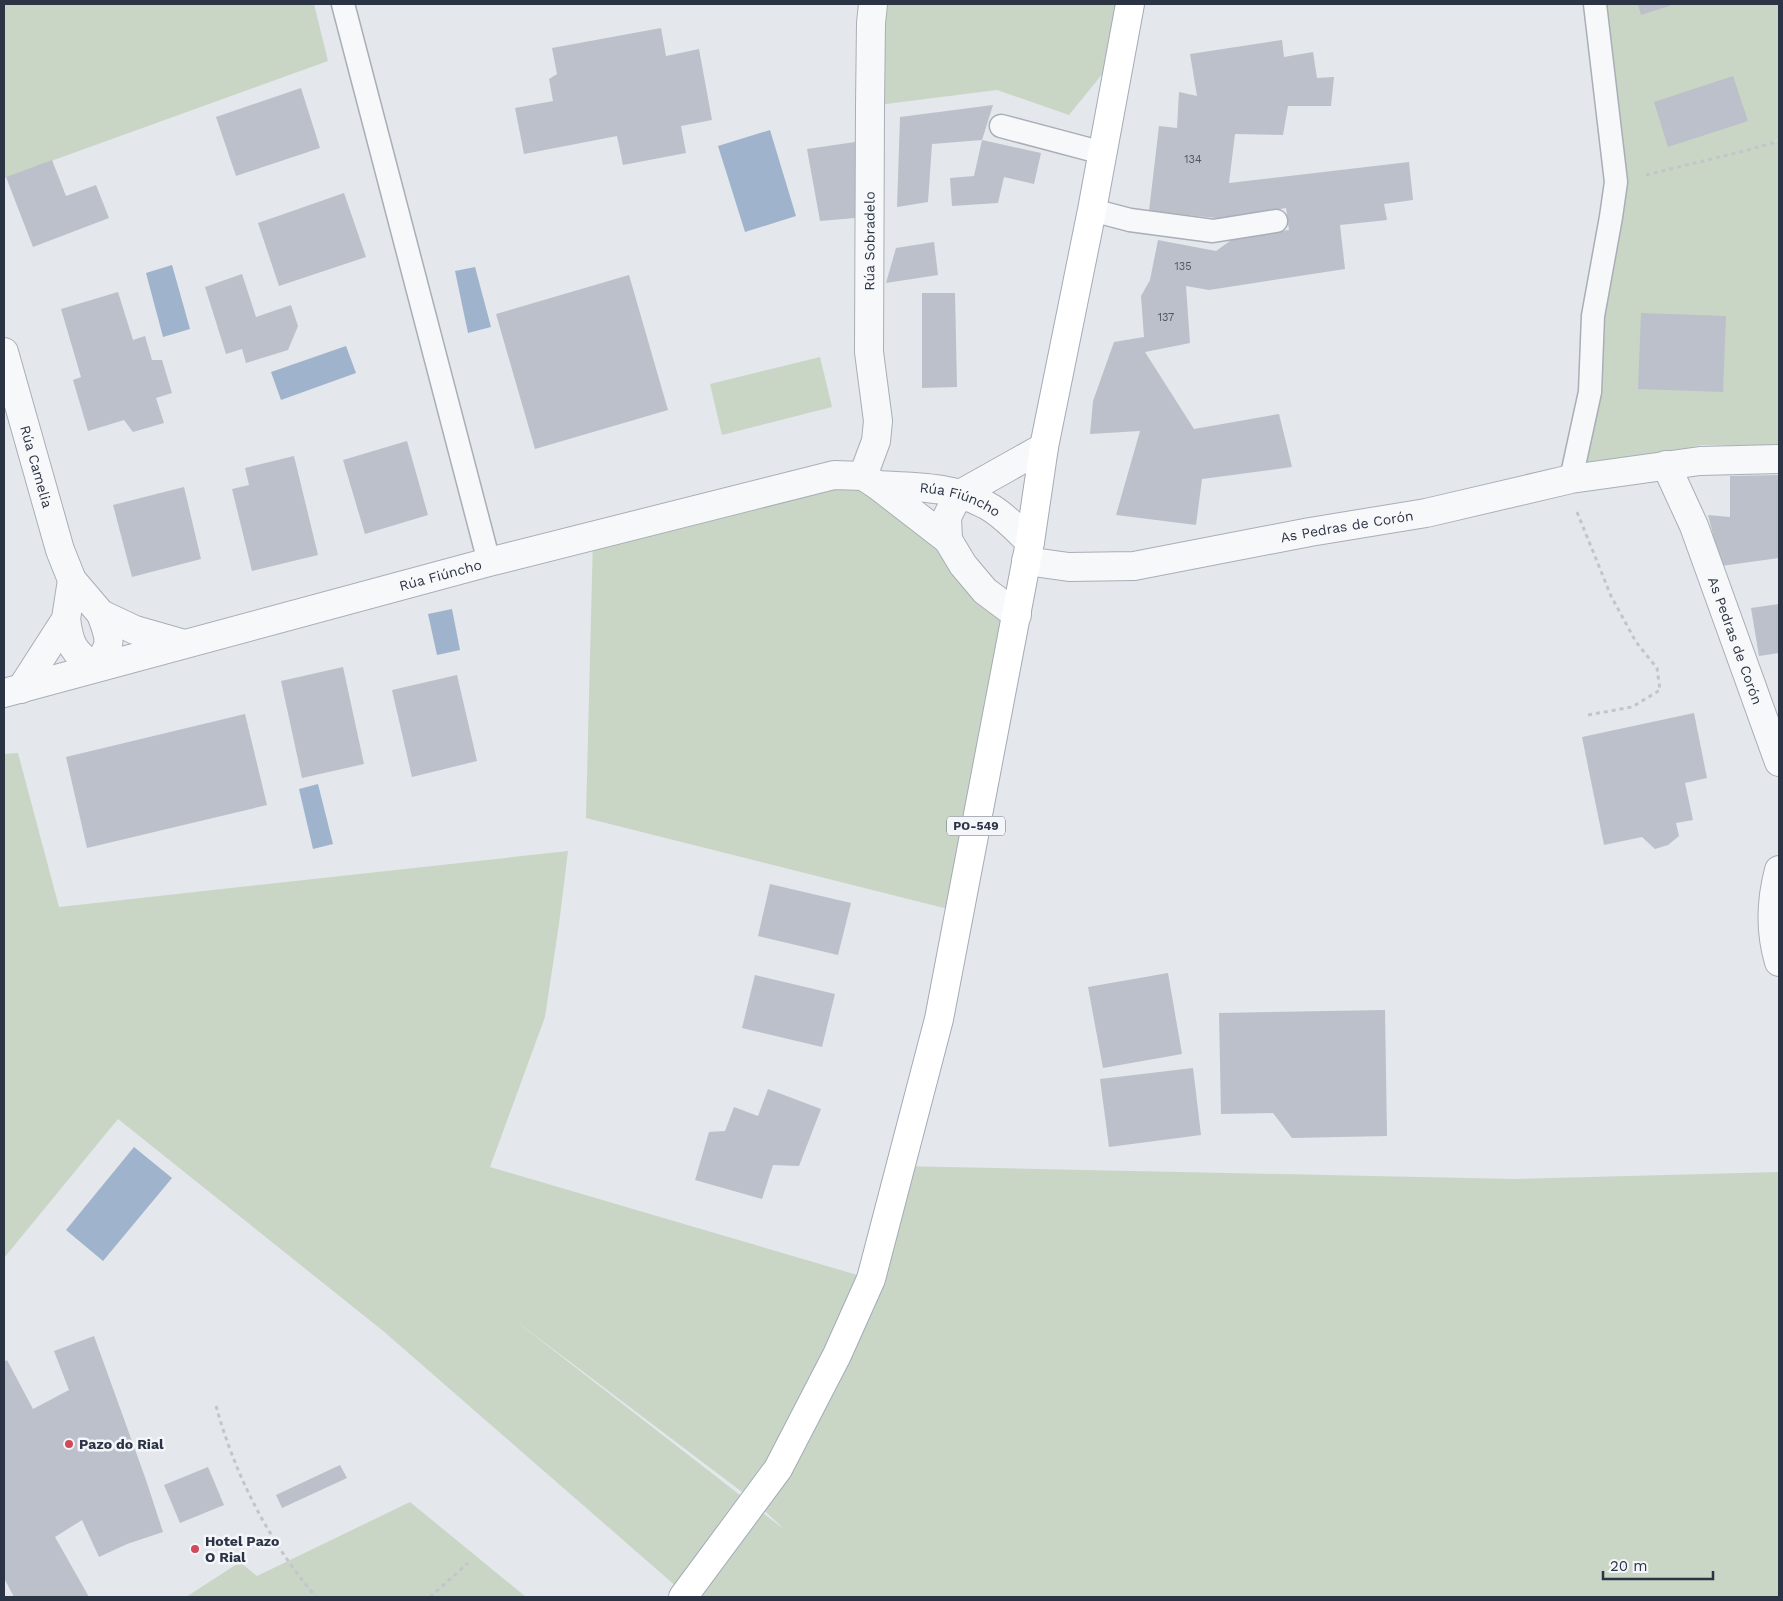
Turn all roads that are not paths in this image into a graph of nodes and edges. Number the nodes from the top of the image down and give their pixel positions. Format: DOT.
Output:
graph roads {
  1 [pos="343,4"];
  2 [pos="873,4"];
  3 [pos="1130,4"];
  4 [pos="1595,4"];
  5 [pos="1001,126"];
  6 [pos="1103,153"];
  7 [pos="1092,210"];
  8 [pos="1276,221"];
  9 [pos="4,352"];
  10 [pos="1044,446"];
  11 [pos="1779,459"];
  12 [pos="1666,465"];
  13 [pos="1571,479"];
  14 [pos="870,480"];
  15 [pos="962,493"];
  16 [pos="948,540"];
  17 [pos="1028,551"];
  18 [pos="490,562"];
  19 [pos="72,580"];
  20 [pos="100,614"];
  21 [pos="1016,615"];
  22 [pos="66,619"];
  23 [pos="184,644"];
  24 [pos="94,668"];
  25 [pos="12,691"];
  26 [pos="1779,762"];
  27 [pos="1779,870"];
  28 [pos="1779,962"];
  29 [pos="683,1597"];
  1 -- 18 [label="lane"];
  2 -- 14 [label="street, Rúa Sobradelo"];
  3 -- 6 [label="main road, PO-549"];
  4 -- 13 [label="lane"];
  5 -- 6 [label="lane"];
  6 -- 7 [label="main road, PO-549"];
  7 -- 8 [label="lane"];
  7 -- 10 [label="main road, PO-549"];
  9 -- 19 [label="street, Rúa Camelia"];
  10 -- 15 [label="street"];
  10 -- 17 [label="main road, PO-549"];
  11 -- 12 [label="street, As Pedras de Corón"];
  12 -- 13 [label="street, As Pedras de Corón"];
  12 -- 26 [label="street, As Pedras de Corón"];
  13 -- 17 [label="street, As Pedras de Corón"];
  14 -- 15 [label="street, Rúa Fiúncho"];
  14 -- 16 [label="street, Rúa Fiúncho"];
  14 -- 18 [label="street, Rúa Fiúncho"];
  15 -- 16 [label="street"];
  15 -- 17 [label="street, Rúa Fiúncho"];
  16 -- 21 [label="street"];
  17 -- 21 [label="main road, PO-549"];
  18 -- 23 [label="street, Rúa Fiúncho"];
  19 -- 20 [label="street"];
  19 -- 22 [label="street"];
  20 -- 23 [label="street"];
  20 -- 24 [label="street"];
  21 -- 29 [label="main road, PO-549"];
  22 -- 24 [label="street"];
  22 -- 25 [label="street"];
  23 -- 24 [label="street, Rúa Fiúncho"];
  24 -- 25 [label="street, Rúa Fiúncho"];
  27 -- 28 [label="street"];
}
